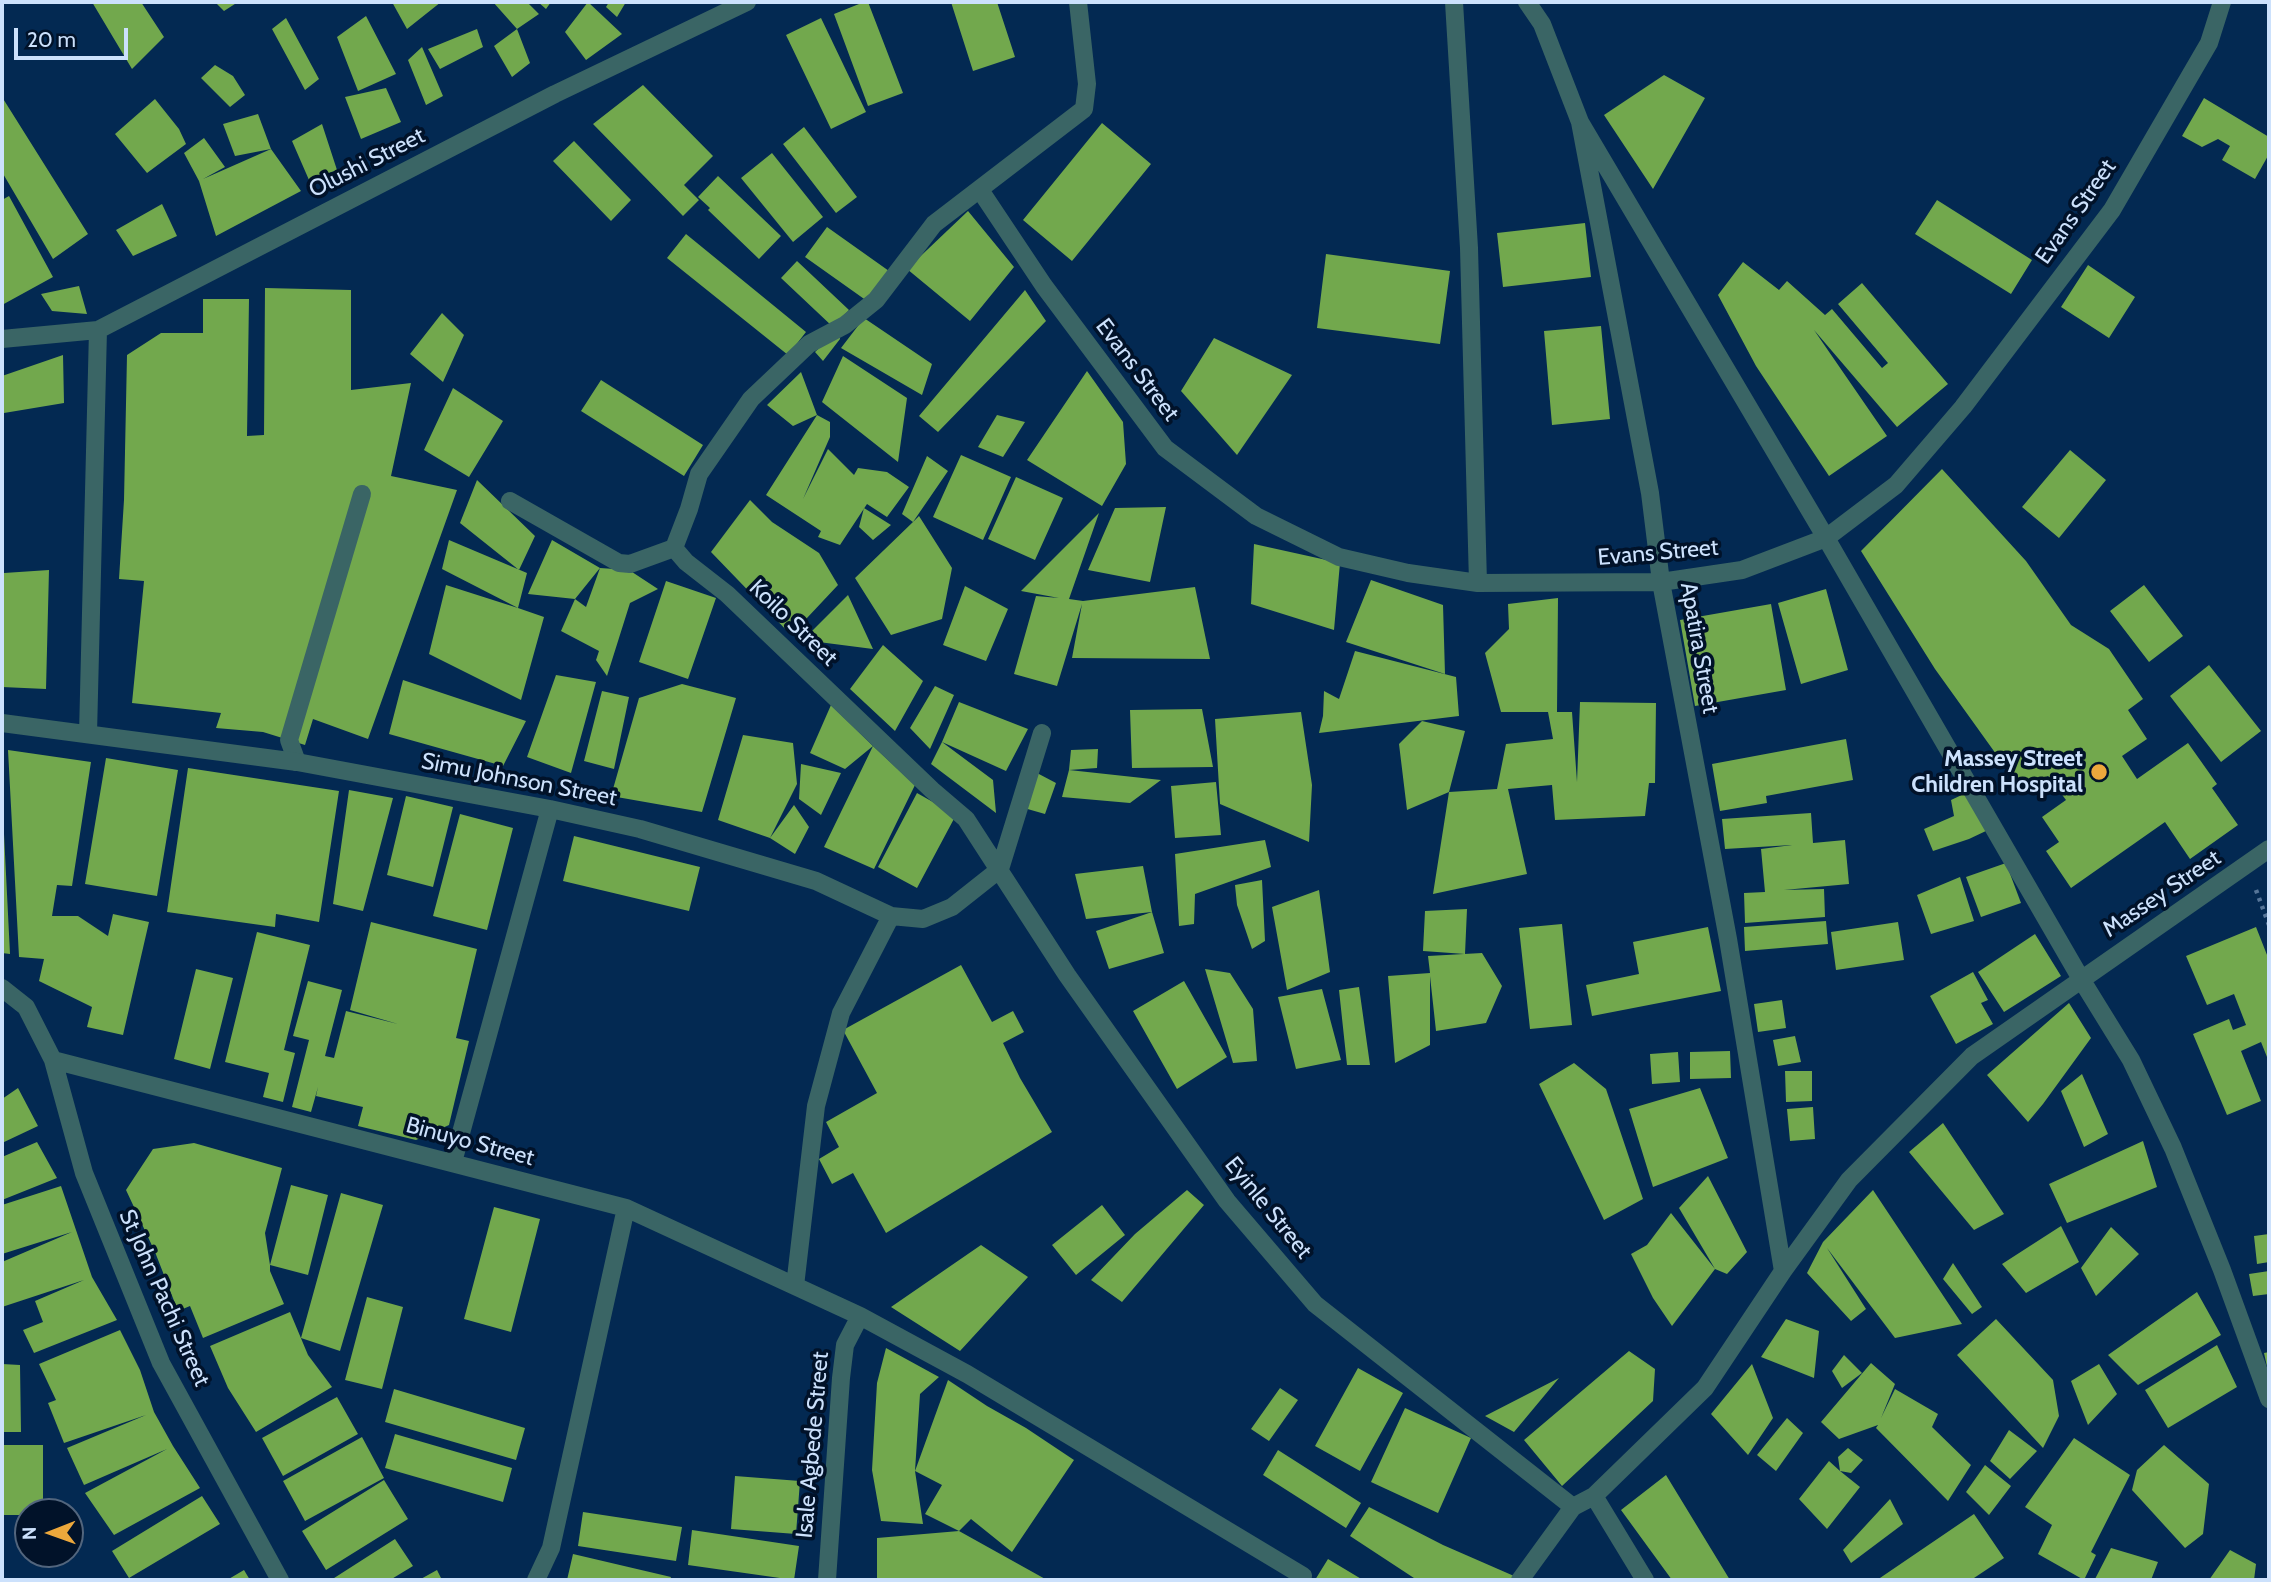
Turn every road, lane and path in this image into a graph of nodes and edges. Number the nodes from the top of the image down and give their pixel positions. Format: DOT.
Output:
graph roads {
  1 [pos="747,2"];
  2 [pos="1078,2"];
  3 [pos="1454,2"];
  4 [pos="1527,2"];
  5 [pos="2222,2"];
  6 [pos="1580,122"];
  7 [pos="980,190"];
  8 [pos="98,330"];
  9 [pos="2,339"];
  10 [pos="362,494"];
  11 [pos="510,501"];
  12 [pos="1826,538"];
  13 [pos="674,548"];
  14 [pos="1661,582"];
  15 [pos="1478,583"];
  16 [pos="2,723"];
  17 [pos="1042,733"];
  18 [pos="88,734"];
  19 [pos="297,762"];
  20 [pos="550,809"];
  21 [pos="2269,849"];
  22 [pos="2247,866"];
  23 [pos="1000,869"];
  24 [pos="891,916"];
  25 [pos="2269,925"];
  26 [pos="2081,979"];
  27 [pos="2,988"];
  28 [pos="53,1060"];
  29 [pos="453,1162"];
  30 [pos="626,1208"];
  31 [pos="1783,1271"];
  32 [pos="795,1286"];
  33 [pos="860,1316"];
  34 [pos="2269,1399"];
  35 [pos="1594,1496"];
  36 [pos="1573,1507"];
  37 [pos="1303,1576"];
  38 [pos="280,1580"];
  39 [pos="536,1580"];
  40 [pos="827,1580"];
  41 [pos="1520,1580"];
  42 [pos="1645,1580"];
  1 -- 8 [label="street, Olushi Street"];
  2 -- 7 [label="street"];
  3 -- 15 [label="street"];
  4 -- 6 [label="street, Apatira Street"];
  5 -- 12 [label="street, Evans Street"];
  6 -- 12 [label="street"];
  6 -- 14 [label="street, Apatira Street"];
  7 -- 13 [label="street"];
  7 -- 15 [label="street, Evans Street"];
  8 -- 9 [label="street, Olushi Street"];
  8 -- 18 [label="street"];
  10 -- 19 [label="street"];
  11 -- 13 [label="street"];
  12 -- 14 [label="street, Evans Street"];
  12 -- 26 [label="street"];
  13 -- 23 [label="street, Koilo Street"];
  14 -- 15 [label="street, Evans Street"];
  14 -- 31 [label="street, Apatira Street"];
  16 -- 18 [label="street, Simu Johnson Street"];
  17 -- 23 [label="street"];
  18 -- 19 [label="street, Simu Johnson Street"];
  19 -- 20 [label="street, Simu Johnson Street"];
  20 -- 24 [label="street, Simu Johnson Street"];
  20 -- 29 [label="street"];
  21 -- 22 [label="street, Massey Street"];
  22 -- 25 [label="path"];
  22 -- 26 [label="street, Massey Street"];
  23 -- 24 [label="street, Simu Johnson Street"];
  23 -- 36 [label="street, Eyinle Street"];
  24 -- 32 [label="street"];
  26 -- 31 [label="street, Massey Street"];
  26 -- 34 [label="street"];
  27 -- 28 [label="street, St John Pachi Street"];
  28 -- 29 [label="street, Binuyo Street"];
  28 -- 38 [label="street, St John Pachi Street"];
  29 -- 30 [label="street, Binuyo Street"];
  30 -- 32 [label="street, Binuyo Street"];
  30 -- 39 [label="street"];
  31 -- 35 [label="street, Massey Street"];
  32 -- 33 [label="street, Binuyo Street"];
  33 -- 37 [label="street, Binuyo Street"];
  33 -- 40 [label="street, Isale Agbede Street"];
  35 -- 36 [label="street, Massey Street"];
  35 -- 42 [label="street"];
  36 -- 41 [label="street"];
}
